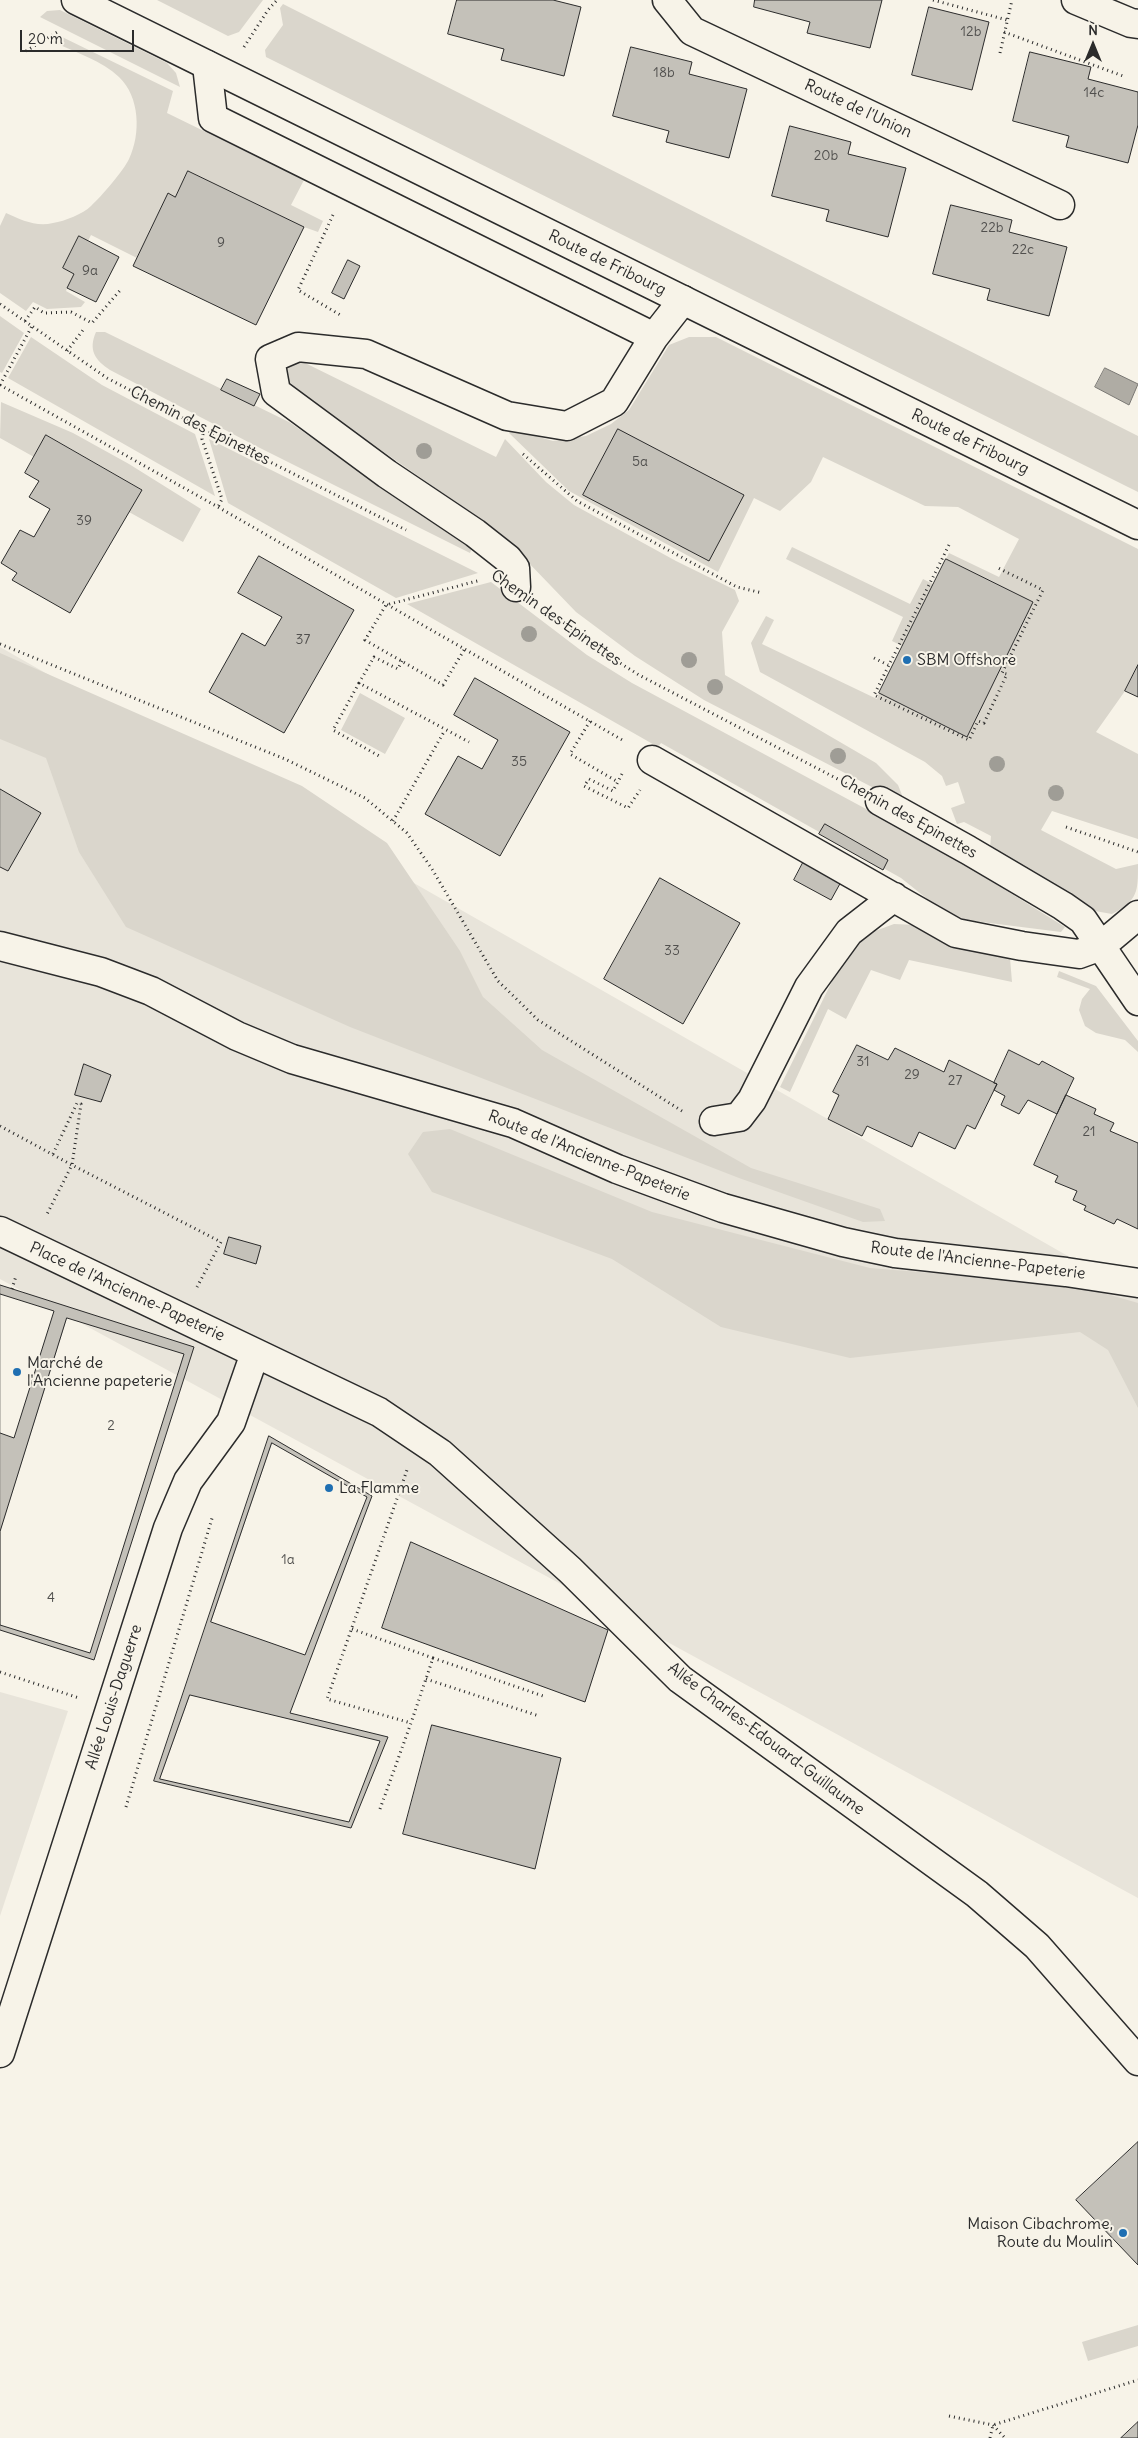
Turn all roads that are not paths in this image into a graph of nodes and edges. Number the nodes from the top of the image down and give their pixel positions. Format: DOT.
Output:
graph roads {
  1 [pos="76,0"];
  2 [pos="667,0"];
  3 [pos="1076,0"];
  4 [pos="1138,24"];
  5 [pos="217,70"];
  6 [pos="1060,204"];
  7 [pos="683,300"];
  8 [pos="654,337"];
  9 [pos="1138,525"];
  10 [pos="516,588"];
  11 [pos="655,761"];
  12 [pos="880,801"];
  13 [pos="894,897"];
  14 [pos="1138,915"];
  15 [pos="0,946"];
  16 [pos="1101,946"];
  17 [pos="1138,1001"];
  18 [pos="714,1121"];
  19 [pos="0,1231"];
  20 [pos="1138,1284"];
  21 [pos="255,1353"];
  22 [pos="0,2053"];
  23 [pos="1138,2060"];
  1 -- 5 [label="street, Route de Fribourg"];
  2 -- 6 [label="street, Route de l'Union"];
  3 -- 4 [label="street"];
  5 -- 7 [label="street, Route de Fribourg"];
  5 -- 8 [label="street"];
  7 -- 8 [label="street"];
  7 -- 9 [label="street, Route de Fribourg"];
  8 -- 10 [label="street"];
  11 -- 13 [label="street"];
  12 -- 16 [label="street, Chemin des Epinettes"];
  13 -- 16 [label="street"];
  13 -- 18 [label="street"];
  14 -- 16 [label="street"];
  15 -- 20 [label="street, Route de l'Ancienne-Papeterie"];
  16 -- 17 [label="street, Chemin des Epinettes"];
  19 -- 21 [label="street, Place de l'Ancienne-Papeterie"];
  21 -- 22 [label="street, Allée Louis-Daguerre"];
  21 -- 23 [label="street, Allée Charles-Edouard-Guillaume"];
}
